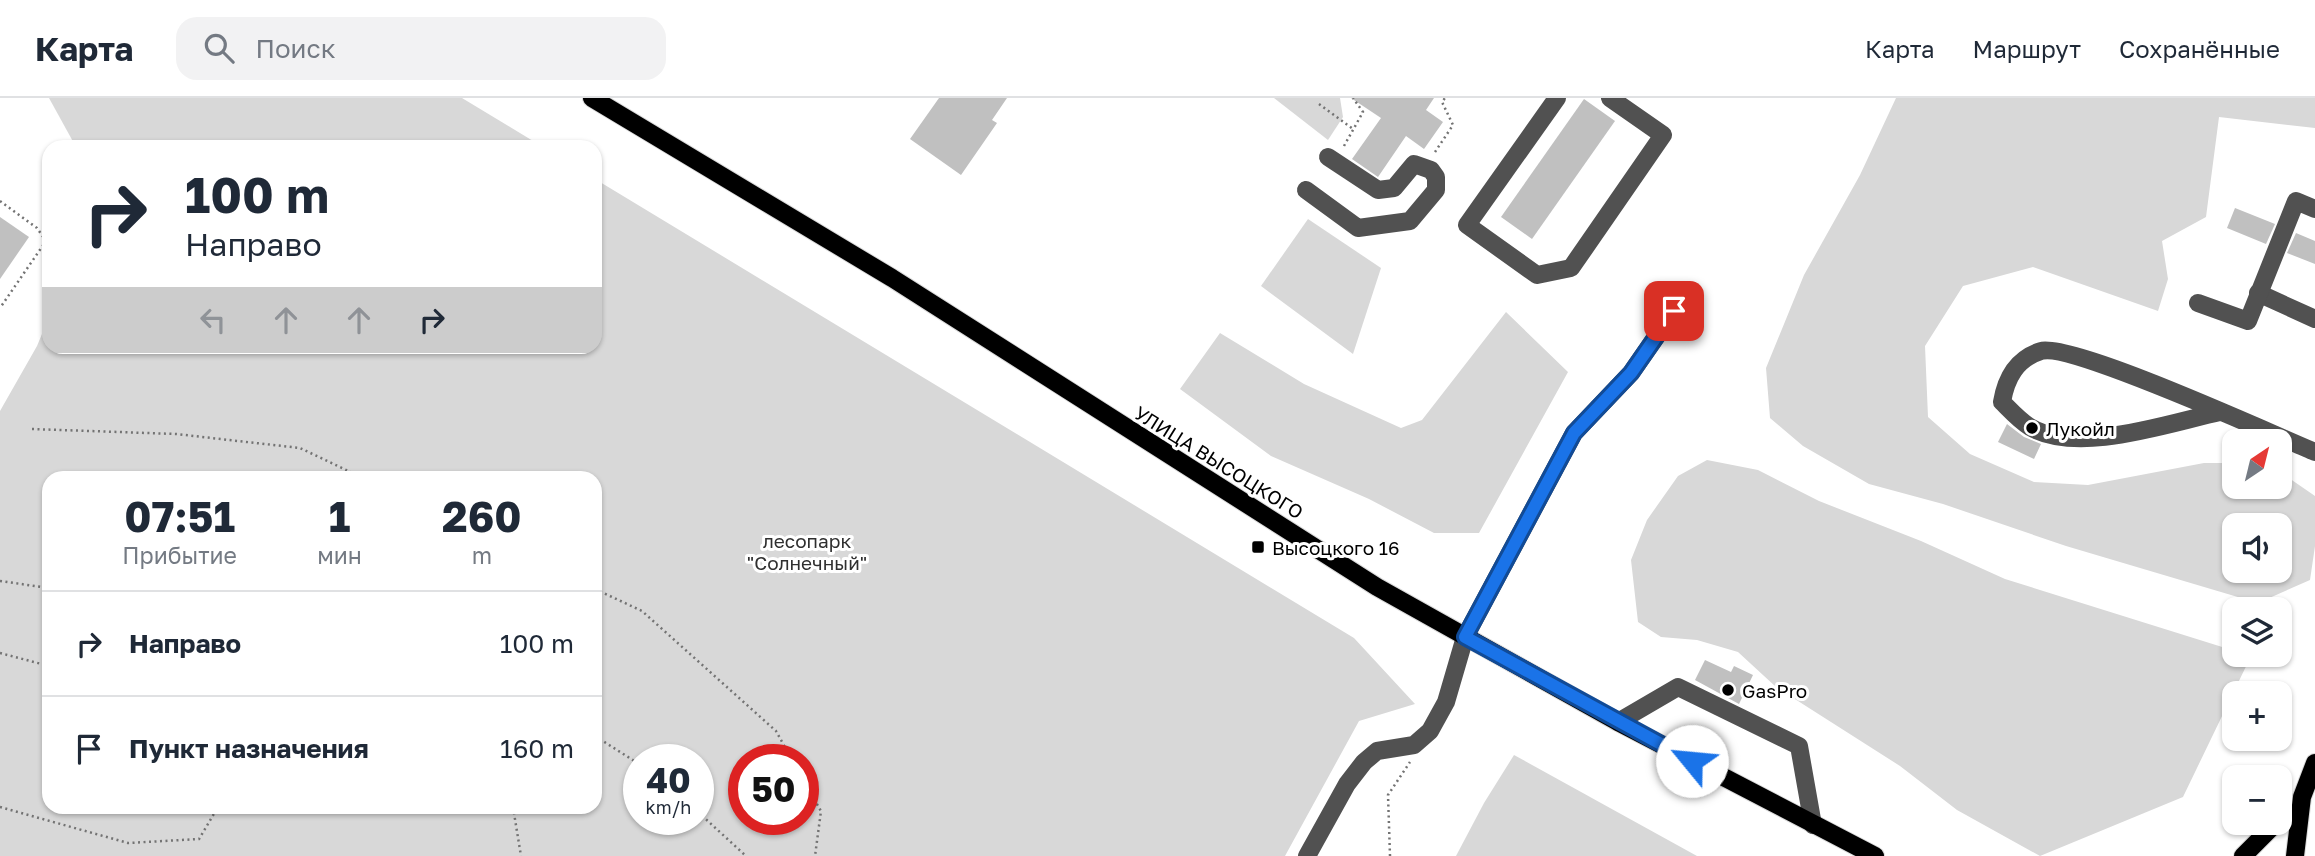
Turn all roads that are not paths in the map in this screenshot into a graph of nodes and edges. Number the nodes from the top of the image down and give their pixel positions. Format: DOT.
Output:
graph roads {
  1 [pos="592,98"];
  2 [pos="1557,98"];
  3 [pos="1610,98"];
  4 [pos="1336,154"];
  5 [pos="1306,190"];
  6 [pos="2315,209"];
  7 [pos="2258,293"];
  8 [pos="2198,303"];
  9 [pos="1674,311"];
  10 [pos="2315,319"];
  11 [pos="2220,412"];
  12 [pos="2315,453"];
  13 [pos="1465,637"];
  14 [pos="1618,722"];
  15 [pos="2315,763"];
  16 [pos="2302,797"];
  17 [pos="2292,807"];
  18 [pos="1813,825"];
  19 [pos="2264,835"];
  20 [pos="1307,856"];
  21 [pos="1875,856"];
  22 [pos="2243,856"];
  23 [pos="2295,856"];
  1 -- 13 [label="main road, УЛИЦА ВЫСОЦКОГО"];
  2 -- 3 [label="lane"];
  4 -- 5 [label="lane"];
  6 -- 7 [label="lane"];
  7 -- 8 [label="lane"];
  7 -- 10 [label="lane"];
  9 -- 13 [label="lane"];
  11 -- 11 [label="lane"];
  11 -- 12 [label="lane"];
  13 -- 14 [label="main road, УЛИЦА ВЫСОЦКОГО"];
  13 -- 20 [label="lane"];
  14 -- 18 [label="main road, УЛИЦА ВЫСОЦКОГО"];
  14 -- 18 [label="lane"];
  15 -- 16 [label="main road"];
  16 -- 17 [label="main road"];
  16 -- 23 [label="main road"];
  18 -- 21 [label="main road, УЛИЦА ВЫСОЦКОГО"];
  19 -- 22 [label="main road"];
}
